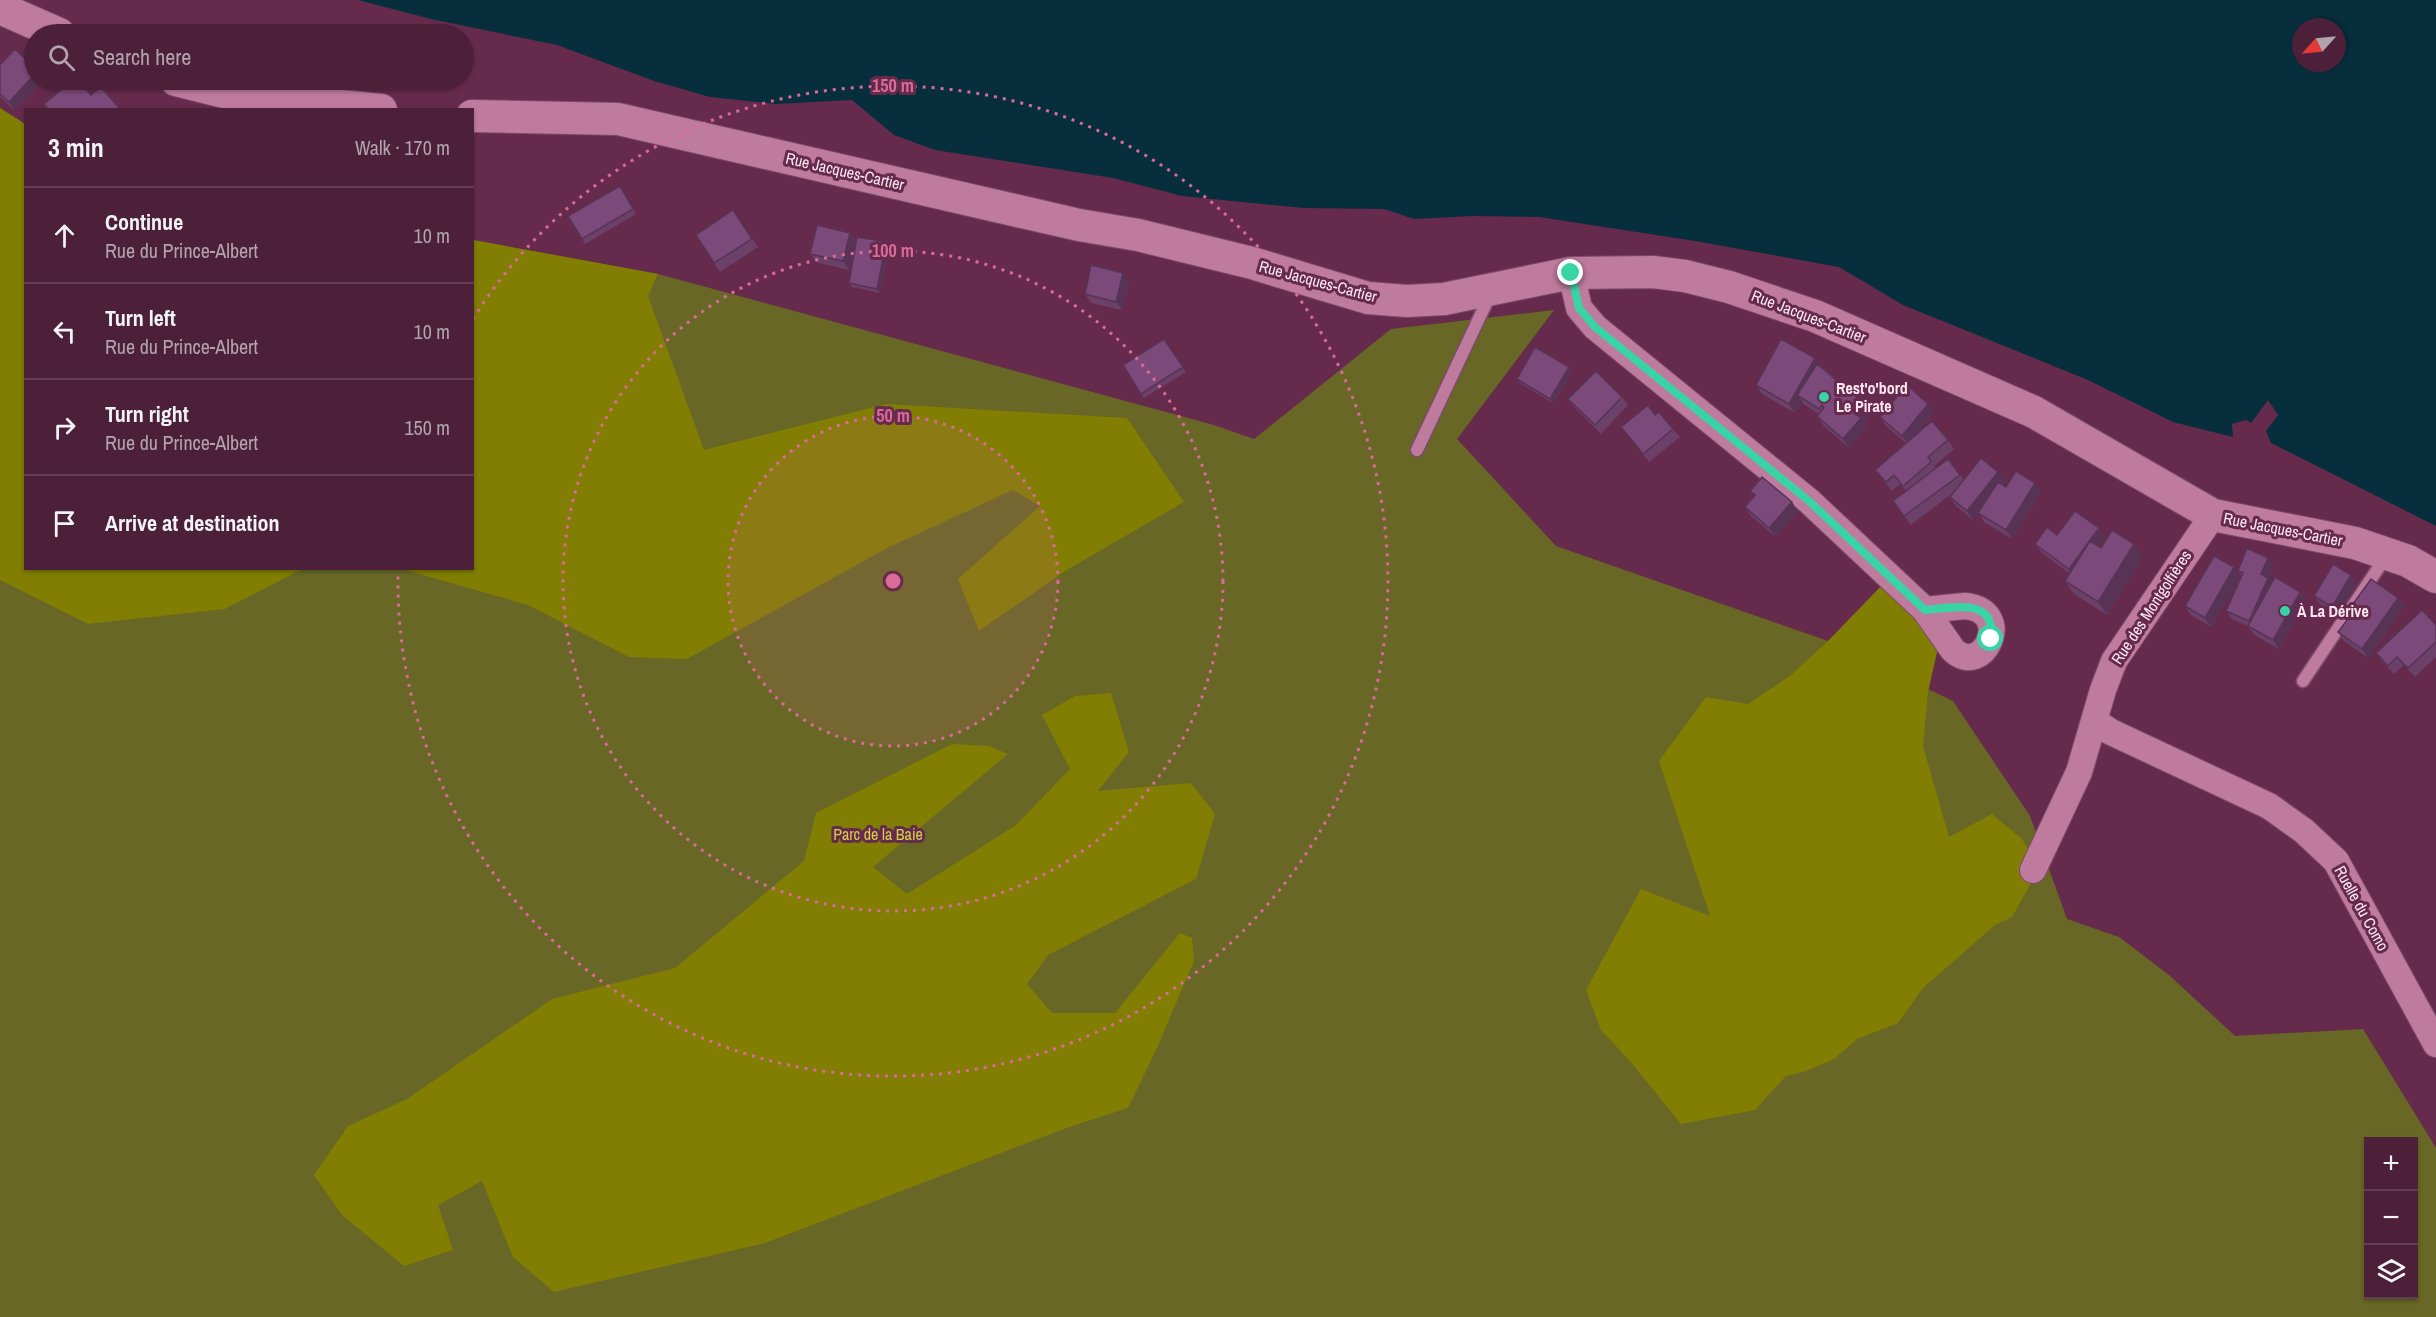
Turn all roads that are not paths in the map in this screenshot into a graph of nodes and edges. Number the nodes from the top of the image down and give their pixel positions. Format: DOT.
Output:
graph roads {
  1 [pos="0,8"];
  2 [pos="36,24"];
  3 [pos="216,90"];
  4 [pos="361,108"];
  5 [pos="474,116"];
  6 [pos="1571,273"];
  7 [pos="1493,290"];
  8 [pos="1416,450"];
  9 [pos="2213,515"];
  10 [pos="2388,555"];
  11 [pos="2436,577"];
  12 [pos="1925,610"];
  13 [pos="2303,681"];
  14 [pos="2094,721"];
  15 [pos="2033,870"];
  16 [pos="2436,1044"];
  1 -- 2 [label="street"];
  3 -- 4 [label="street"];
  5 -- 7 [label="street, Rue Jacques-Cartier"];
  6 -- 7 [label="street, Rue Jacques-Cartier"];
  6 -- 9 [label="street, Rue Jacques-Cartier"];
  6 -- 12 [label="street"];
  7 -- 8 [label="lane"];
  9 -- 10 [label="street, Rue Jacques-Cartier"];
  9 -- 14 [label="street, Rue des Montgolfières"];
  10 -- 11 [label="street, Rue Jacques-Cartier"];
  10 -- 13 [label="lane"];
  14 -- 15 [label="street, Rue des Montgolfières"];
  14 -- 16 [label="street, Ruelle du Como"];
}
